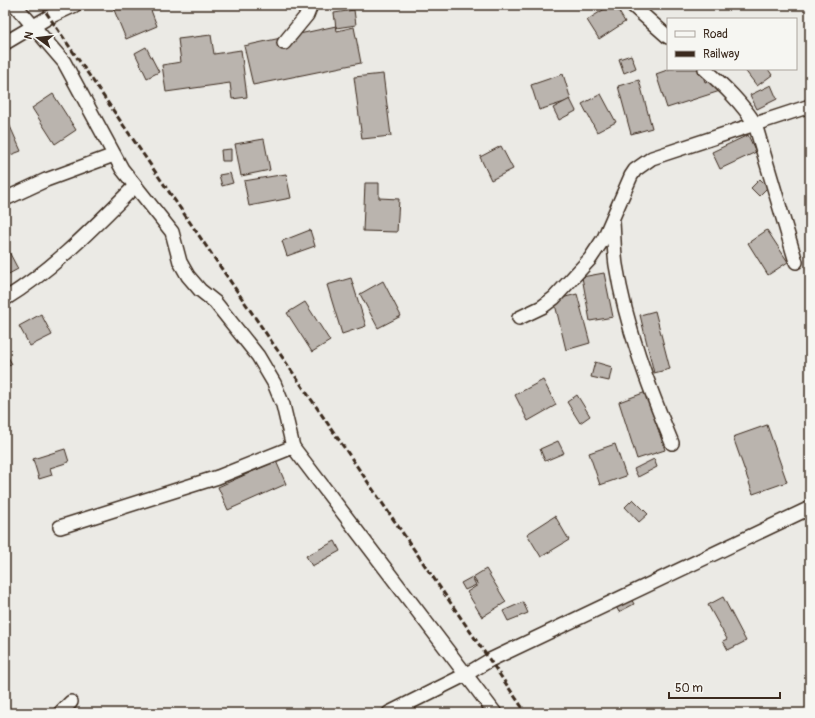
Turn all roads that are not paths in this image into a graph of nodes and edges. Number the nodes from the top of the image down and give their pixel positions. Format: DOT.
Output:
graph roads {
  1 [pos="15,5"];
  2 [pos="75,5"];
  3 [pos="311,5"];
  4 [pos="632,5"];
  5 [pos="34,26"];
  6 [pos="667,36"];
  7 [pos="5,43"];
  8 [pos="284,43"];
  9 [pos="706,70"];
  10 [pos="810,106"];
  11 [pos="755,124"];
  12 [pos="114,155"];
  13 [pos="135,186"];
  14 [pos="5,199"];
  15 [pos="613,221"];
  16 [pos="796,262"];
  17 [pos="5,299"];
  18 [pos="519,318"];
  19 [pos="672,443"];
  20 [pos="293,447"];
  21 [pos="810,508"];
  22 [pos="60,527"];
  23 [pos="465,675"];
  24 [pos="71,702"];
  25 [pos="60,713"];
  26 [pos="389,713"];
  27 [pos="495,713"];
  1 -- 5 [label="street"];
  2 -- 5 [label="street"];
  3 -- 8 [label="street"];
  4 -- 6 [label="street"];
  5 -- 7 [label="street"];
  5 -- 12 [label="street"];
  9 -- 11 [label="street"];
  10 -- 11 [label="street"];
  11 -- 15 [label="street"];
  11 -- 16 [label="street"];
  12 -- 13 [label="street"];
  12 -- 14 [label="street"];
  13 -- 17 [label="street"];
  13 -- 20 [label="street"];
  15 -- 18 [label="street"];
  15 -- 19 [label="street"];
  20 -- 22 [label="street"];
  20 -- 23 [label="street"];
  21 -- 23 [label="street"];
  23 -- 26 [label="street"];
  23 -- 27 [label="street"];
  24 -- 25 [label="street"];
}
